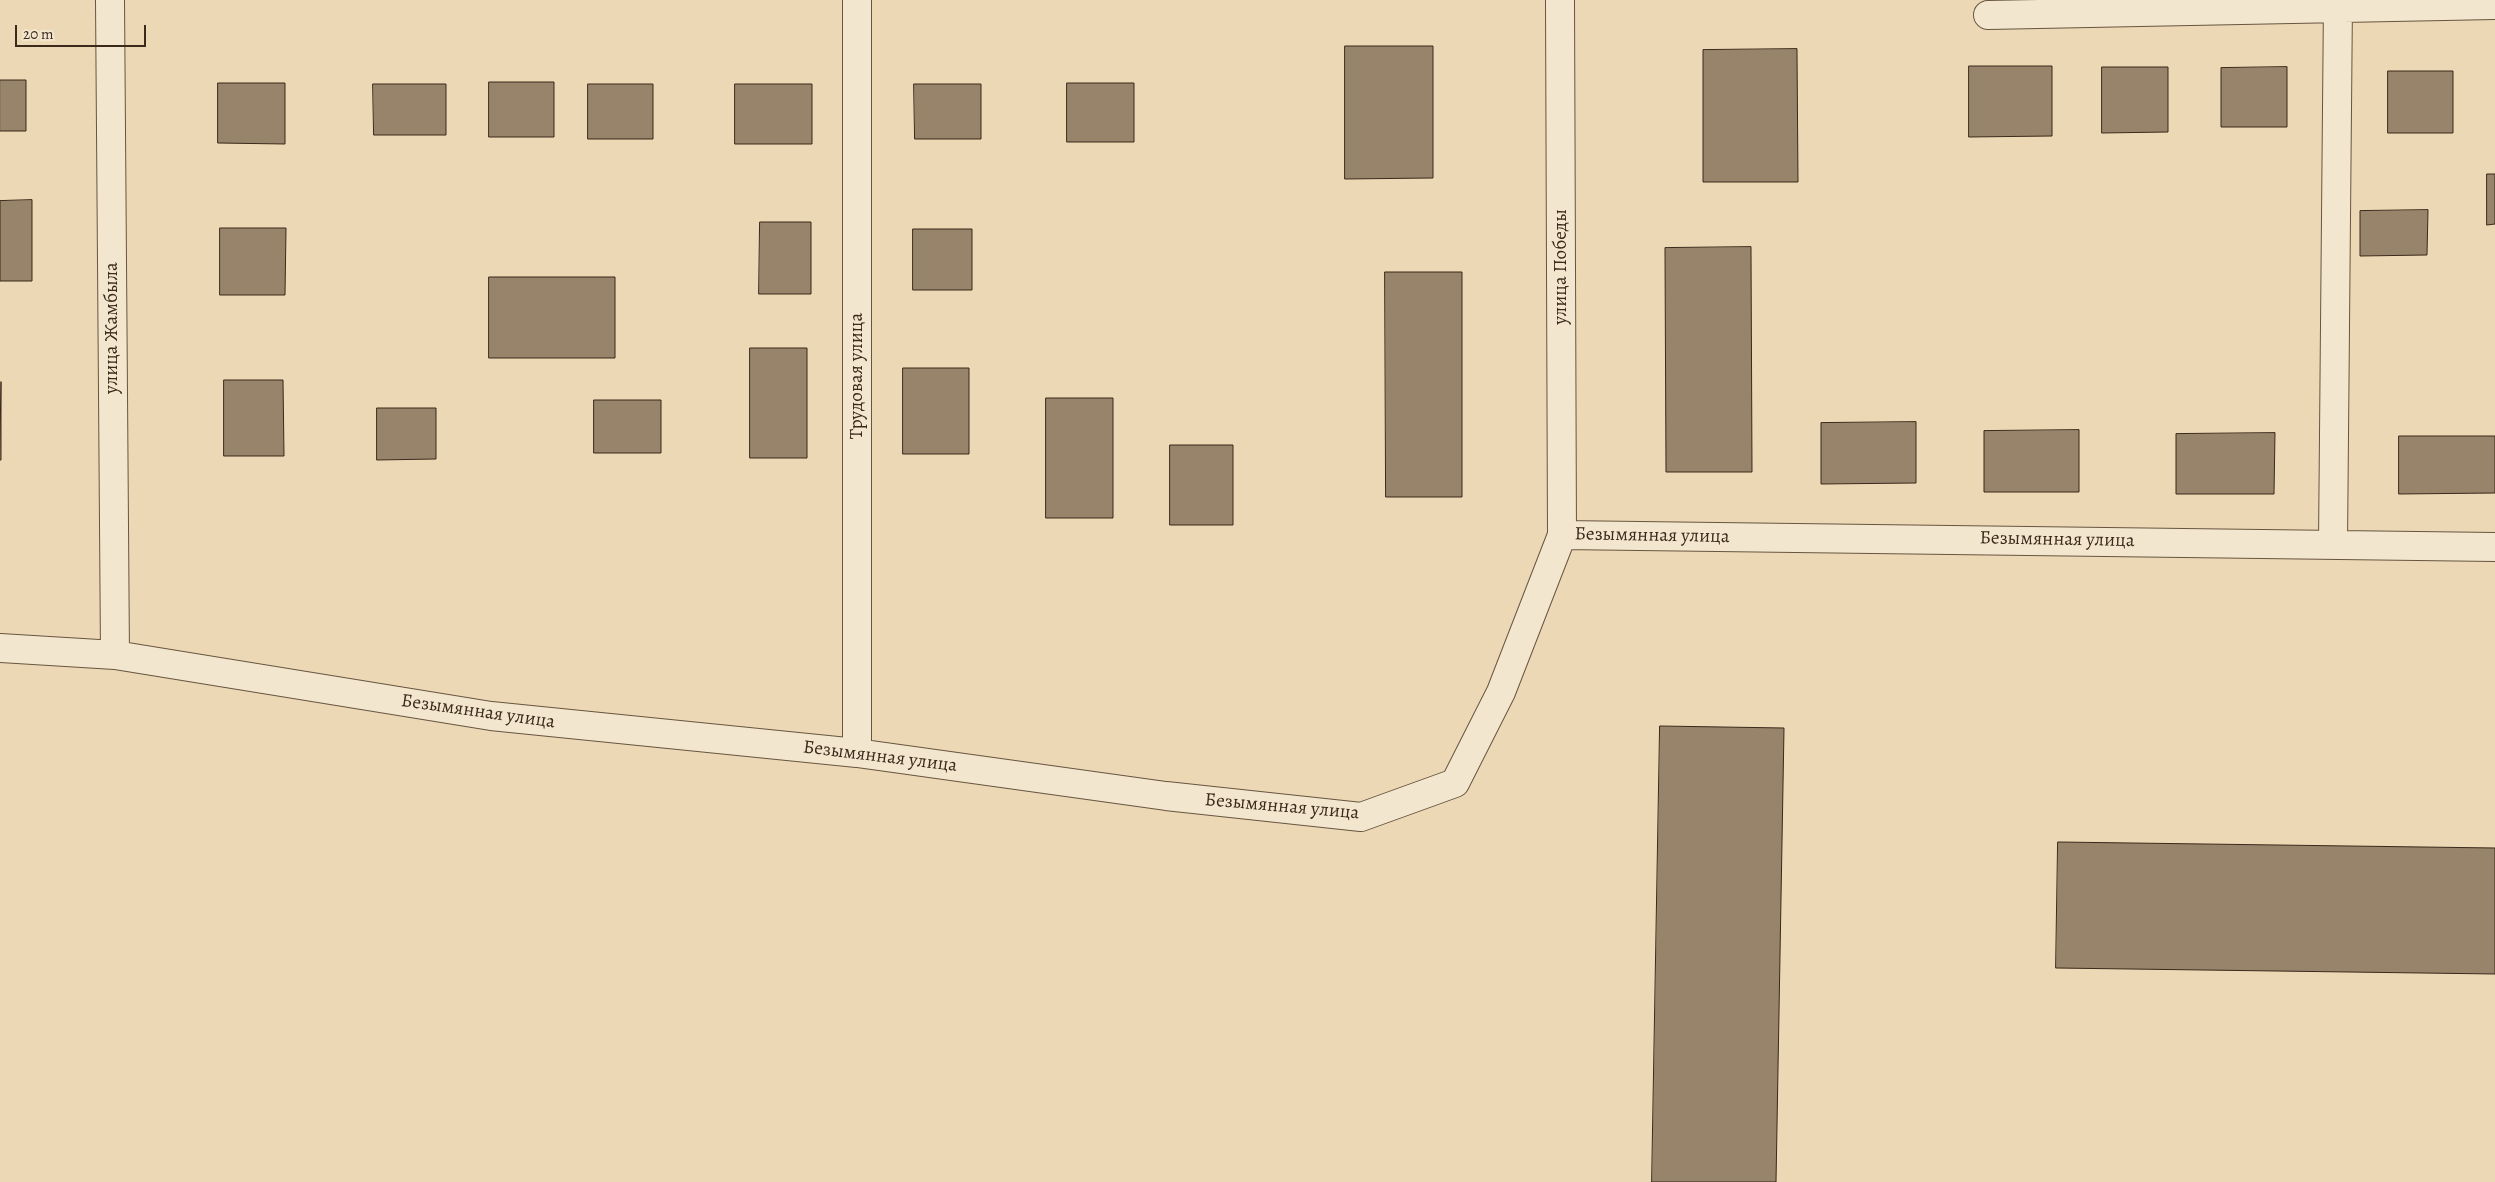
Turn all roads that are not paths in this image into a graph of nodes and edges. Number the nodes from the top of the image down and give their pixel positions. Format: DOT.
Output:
graph roads {
  1 [pos="110,0"];
  2 [pos="857,0"];
  3 [pos="1560,0"];
  4 [pos="2338,4"];
  5 [pos="2495,5"];
  6 [pos="1988,15"];
  7 [pos="1562,535"];
  8 [pos="2333,544"];
  9 [pos="2495,547"];
  10 [pos="0,648"];
  11 [pos="115,655"];
  12 [pos="857,753"];
  1 -- 11 [label="street, улица Жамбыла"];
  2 -- 12 [label="street, Трудовая улица"];
  3 -- 7 [label="street, улица Победы"];
  4 -- 5 [label="street"];
  4 -- 6 [label="street"];
  4 -- 8 [label="street"];
  7 -- 8 [label="street, Безымянная улица"];
  7 -- 12 [label="street, Безымянная улица"];
  8 -- 9 [label="street, Безымянная улица"];
  10 -- 11 [label="street, Безымянная улица"];
  11 -- 12 [label="street, Безымянная улица"];
}
